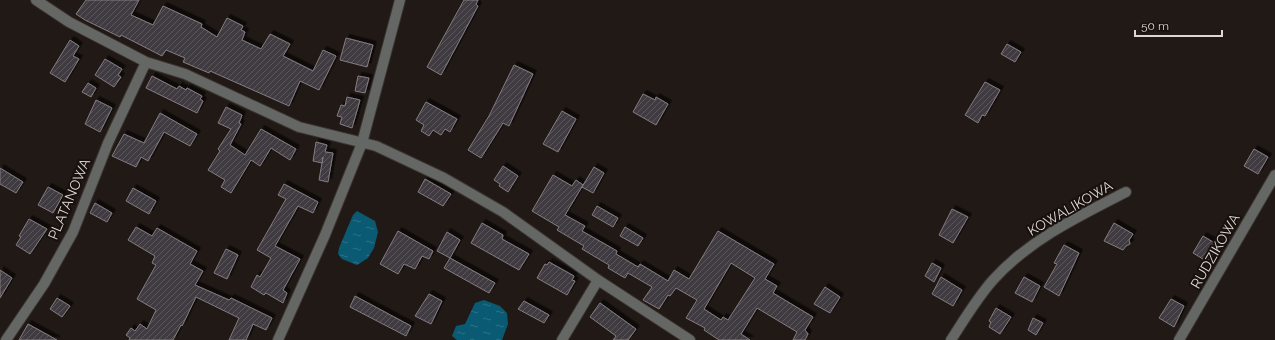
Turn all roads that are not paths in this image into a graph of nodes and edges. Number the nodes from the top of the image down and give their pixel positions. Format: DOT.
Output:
graph roads {
  1 [pos="36,0"];
  2 [pos="400,0"];
  3 [pos="146,62"];
  4 [pos="362,143"];
  5 [pos="1275,175"];
  6 [pos="1126,192"];
  7 [pos="598,280"];
  8 [pos="6,340"];
  9 [pos="278,340"];
  10 [pos="562,340"];
  11 [pos="690,340"];
  12 [pos="951,340"];
  13 [pos="1179,340"];
  1 -- 3 [label="street"];
  2 -- 4 [label="street"];
  3 -- 4 [label="street"];
  3 -- 8 [label="street, PLATANOWA"];
  4 -- 7 [label="street"];
  4 -- 9 [label="street"];
  5 -- 13 [label="street, RUDZIKOWA"];
  6 -- 12 [label="street, KOWALIKOWA"];
  7 -- 10 [label="street"];
  7 -- 11 [label="street"];
}
